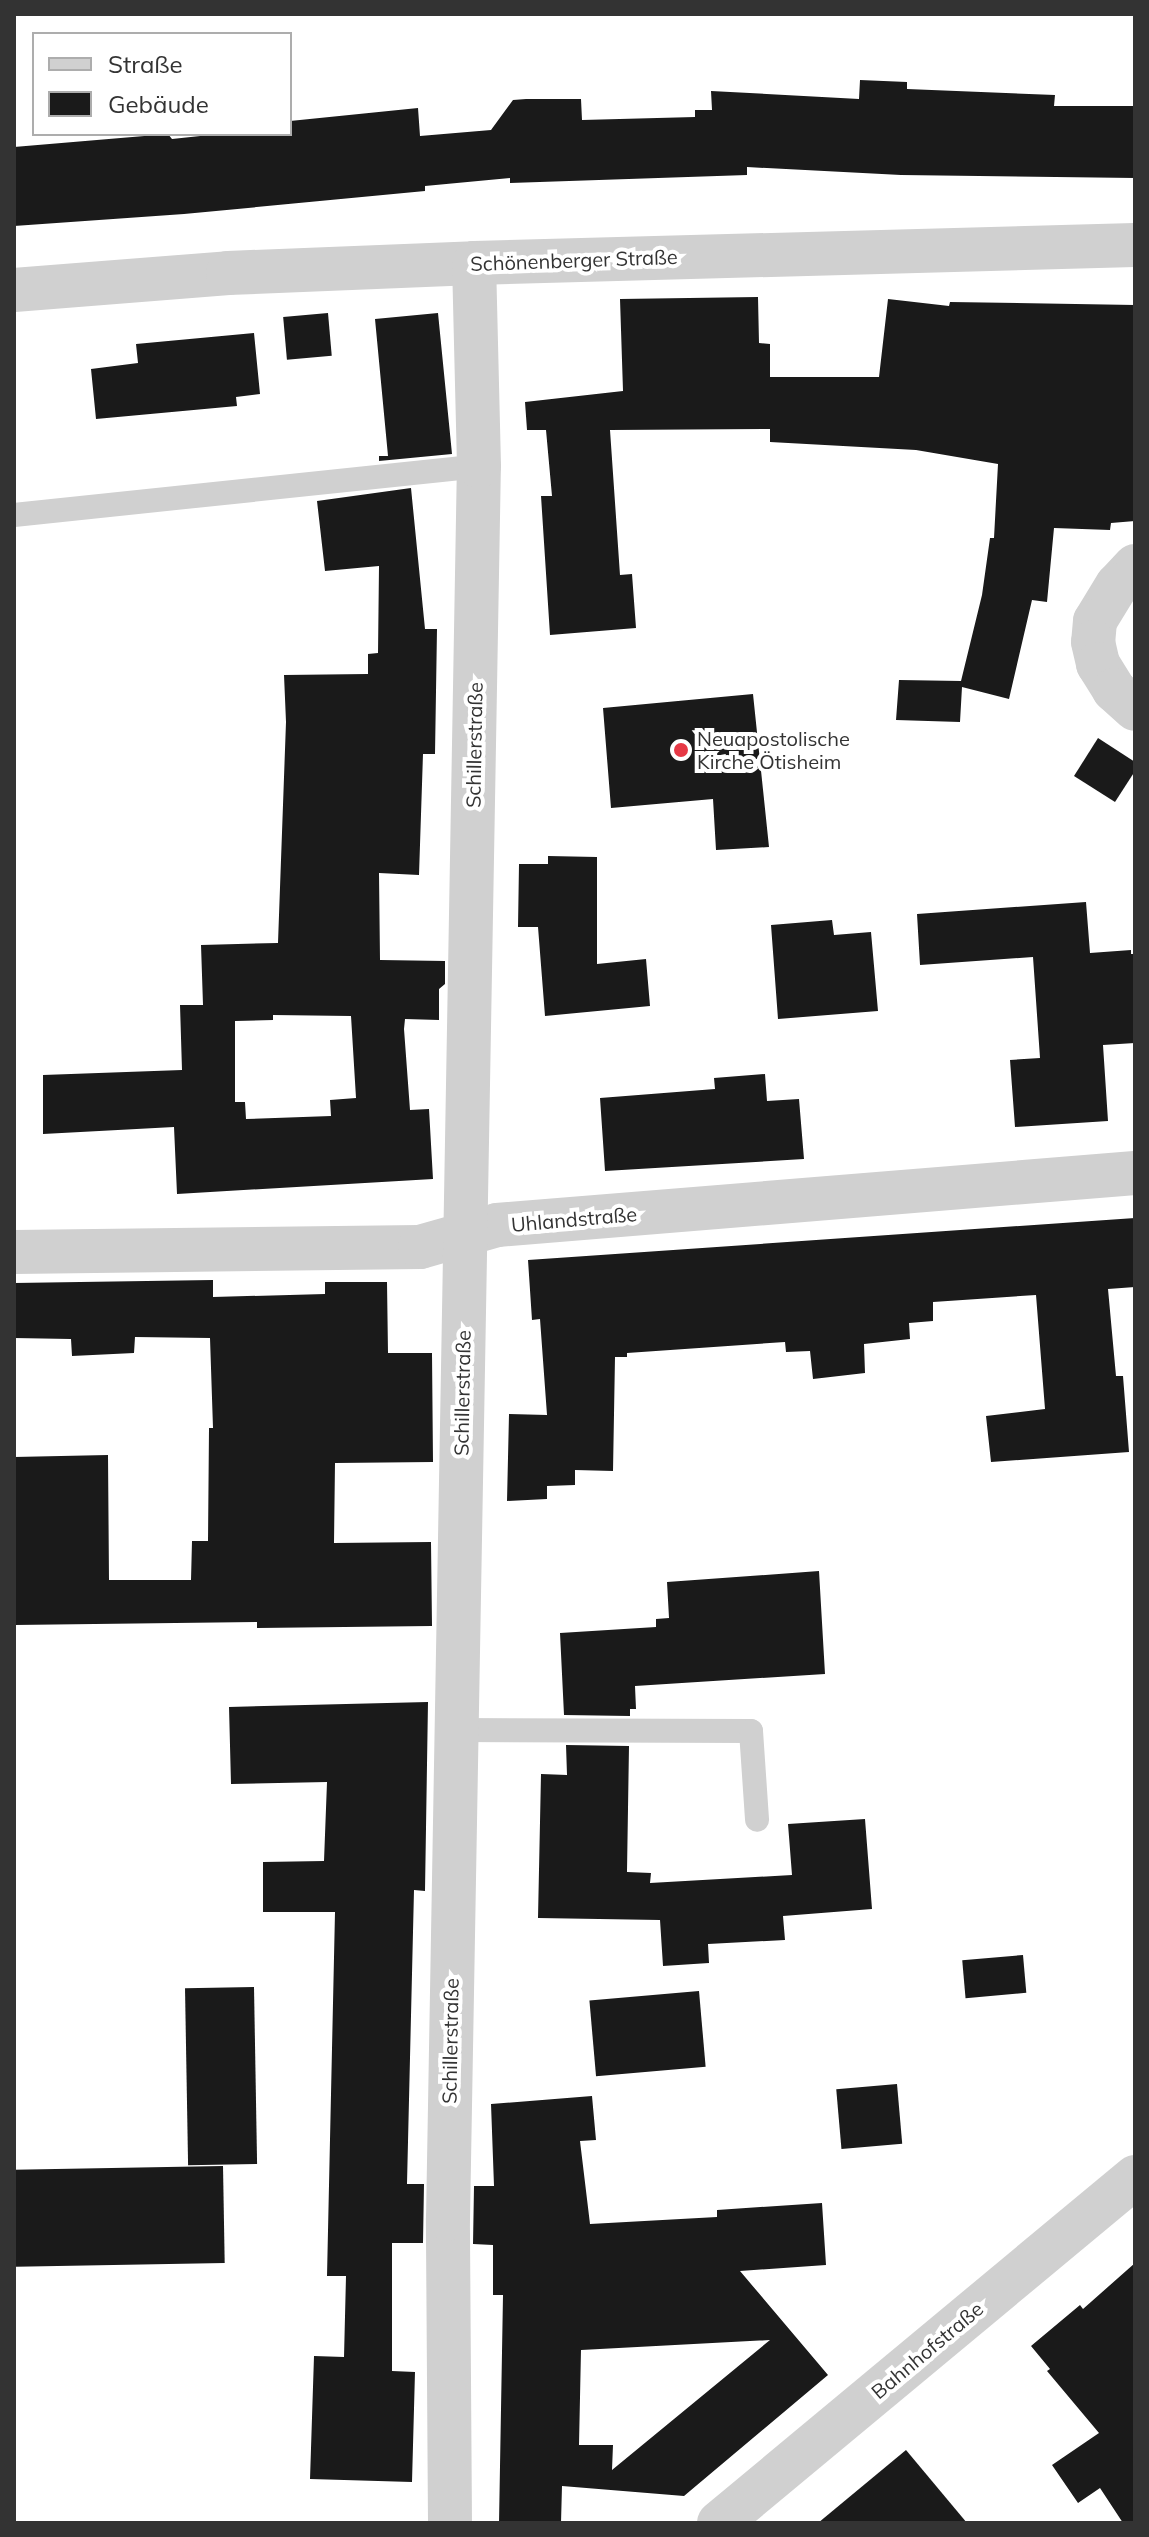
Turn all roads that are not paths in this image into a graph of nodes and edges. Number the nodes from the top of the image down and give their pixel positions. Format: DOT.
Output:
graph roads {
  1 [pos="1135,245"];
  2 [pos="474,263"];
  3 [pos="14,290"];
  4 [pos="479,466"];
  5 [pos="14,515"];
  6 [pos="1135,566"];
  7 [pos="1135,709"];
  8 [pos="1135,1173"];
  9 [pos="465,1234"];
  10 [pos="14,1252"];
  11 [pos="455,1730"];
  12 [pos="757,1820"];
  13 [pos="1135,2177"];
  14 [pos="450,2523"];
  15 [pos="719,2523"];
  1 -- 2 [label="street, Schönenberger Straße"];
  2 -- 3 [label="street, Schönenberger Straße"];
  2 -- 4 [label="street, Schillerstraße"];
  4 -- 5 [label="lane"];
  4 -- 9 [label="street, Schillerstraße"];
  6 -- 7 [label="street"];
  8 -- 9 [label="street, Uhlandstraße"];
  9 -- 10 [label="street, Uhlandstraße"];
  9 -- 11 [label="street, Schillerstraße"];
  11 -- 12 [label="lane"];
  11 -- 14 [label="street, Schillerstraße"];
  13 -- 15 [label="street, Bahnhofstraße"];
}
